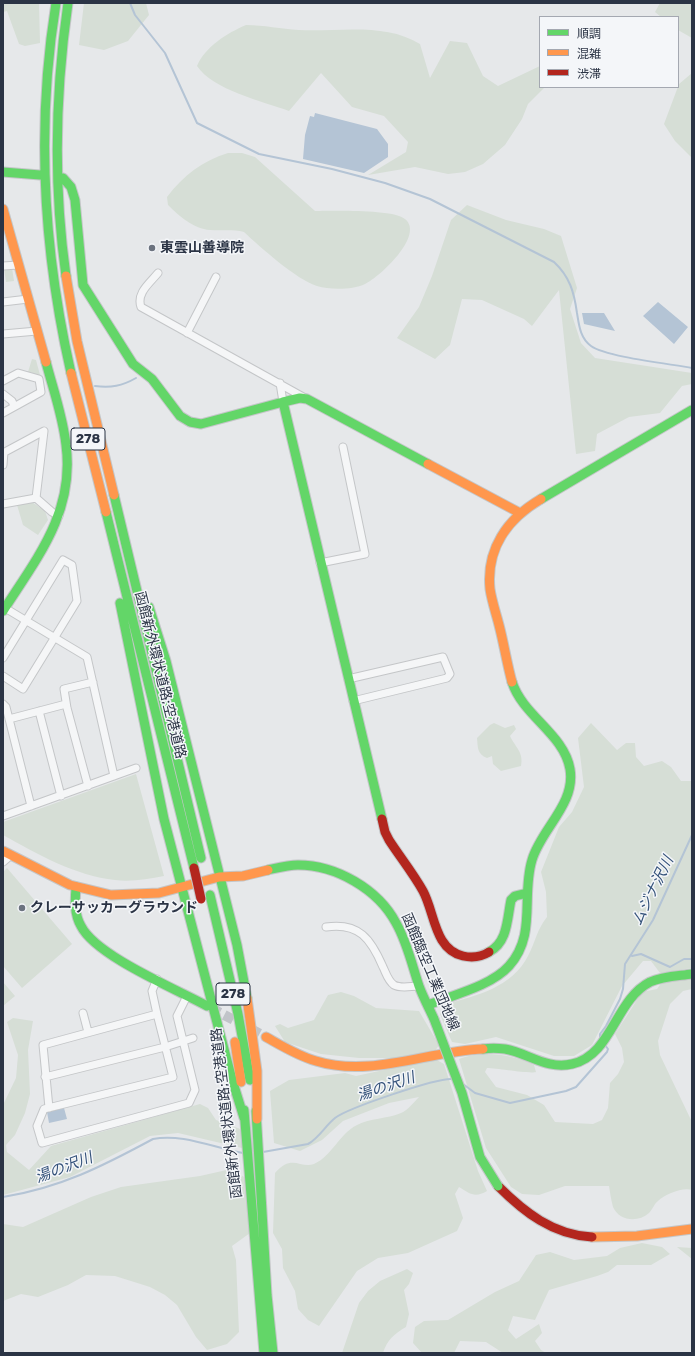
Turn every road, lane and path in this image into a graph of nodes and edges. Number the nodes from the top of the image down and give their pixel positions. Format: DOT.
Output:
graph roads {
  1 [pos="56,3"];
  2 [pos="68,3"];
  3 [pos="3,172"];
  4 [pos="40,175"];
  5 [pos="63,178"];
  6 [pos="3,209"];
  7 [pos="6,230"];
  8 [pos="18,265"];
  9 [pos="3,266"];
  10 [pos="158,273"];
  11 [pos="216,277"];
  12 [pos="28,299"];
  13 [pos="3,302"];
  14 [pos="37,331"];
  15 [pos="187,333"];
  16 [pos="3,334"];
  17 [pos="3,381"];
  18 [pos="280,383"];
  19 [pos="3,394"];
  20 [pos="307,399"];
  21 [pos="283,402"];
  22 [pos="14,406"];
  23 [pos="692,410"];
  24 [pos="3,413"];
  25 [pos="87,437"];
  26 [pos="342,447"];
  27 [pos="4,453"];
  28 [pos="3,465"];
  29 [pos="108,471"];
  30 [pos="36,498"];
  31 [pos="3,504"];
  32 [pos="520,513"];
  33 [pos="59,516"];
  34 [pos="320,563"];
  35 [pos="4,608"];
  36 [pos="26,620"];
  37 [pos="55,638"];
  38 [pos="3,658"];
  39 [pos="3,676"];
  40 [pos="348,679"];
  41 [pos="93,682"];
  42 [pos="353,701"];
  43 [pos="3,704"];
  44 [pos="66,704"];
  45 [pos="39,711"];
  46 [pos="9,719"];
  47 [pos="136,768"];
  48 [pos="114,776"];
  49 [pos="88,786"];
  50 [pos="61,796"];
  51 [pos="31,806"];
  52 [pos="3,816"];
  53 [pos="7,853"];
  54 [pos="3,862"];
  55 [pos="198,866"];
  56 [pos="221,876"];
  57 [pos="76,886"];
  58 [pos="183,887"];
  59 [pos="527,893"];
  60 [pos="206,897"];
  61 [pos="326,927"];
  62 [pos="692,974"];
  63 [pos="157,979"];
  64 [pos="419,986"];
  65 [pos="187,996"];
  66 [pos="428,1005"];
  67 [pos="207,1006"];
  68 [pos="83,1013"];
  69 [pos="157,1014"];
  70 [pos="88,1032"];
  71 [pos="266,1037"];
  72 [pos="193,1038"];
  73 [pos="184,1041"];
  74 [pos="165,1047"];
  75 [pos="45,1077"];
  76 [pos="255,1095"];
  77 [pos="240,1096"];
  78 [pos="49,1108"];
  79 [pos="692,1229"];
  80 [pos="259,1236"];
  81 [pos="264,1353"];
  82 [pos="273,1353"];
  1 -- 25 [label="main road, 函館新外環状道路;空港道路 / 278"];
  2 -- 29 [label="main road, 函館新外環状道路;空港道路 / 278"];
  3 -- 4 [label="main road"];
  5 -- 21 [label="main road"];
  6 -- 7 [label="main road"];
  7 -- 8 [label="main road"];
  8 -- 9 [label="street"];
  8 -- 12 [label="main road"];
  10 -- 15 [label="street"];
  11 -- 15 [label="street"];
  12 -- 13 [label="street"];
  12 -- 14 [label="main road"];
  14 -- 16 [label="street"];
  14 -- 33 [label="main road"];
  15 -- 18 [label="street"];
  17 -- 22 [label="street"];
  18 -- 20 [label="street"];
  18 -- 21 [label="street"];
  19 -- 22 [label="street"];
  20 -- 21 [label="main road"];
  20 -- 32 [label="main road"];
  21 -- 34 [label="main road"];
  22 -- 24 [label="street"];
  23 -- 32 [label="main road"];
  25 -- 55 [label="main road, 函館新外環状道路;空港道路 / 278"];
  25 -- 58 [label="main road"];
  26 -- 34 [label="street"];
  27 -- 28 [label="street"];
  27 -- 30 [label="street"];
  29 -- 55 [label="main road, 函館新外環状道路;空港道路 / 278"];
  29 -- 56 [label="main road"];
  30 -- 31 [label="street"];
  30 -- 33 [label="street"];
  32 -- 59 [label="main road"];
  33 -- 35 [label="main road"];
  34 -- 40 [label="main road"];
  35 -- 36 [label="street"];
  36 -- 37 [label="street"];
  36 -- 37 [label="street"];
  36 -- 38 [label="street"];
  37 -- 39 [label="street"];
  37 -- 41 [label="street"];
  40 -- 42 [label="main road"];
  40 -- 42 [label="street"];
  41 -- 44 [label="street"];
  41 -- 48 [label="street"];
  42 -- 59 [label="main road"];
  43 -- 46 [label="street"];
  44 -- 45 [label="street"];
  44 -- 49 [label="street"];
  45 -- 46 [label="street"];
  45 -- 50 [label="street"];
  46 -- 51 [label="street"];
  47 -- 48 [label="street"];
  48 -- 49 [label="street"];
  49 -- 50 [label="street"];
  50 -- 51 [label="street"];
  51 -- 52 [label="street"];
  53 -- 54 [label="street"];
  53 -- 57 [label="main road, 函館臨空工業団地線"];
  55 -- 60 [label="main road, 函館新外環状道路;空港道路 / 278, bridge"];
  56 -- 58 [label="main road, 函館臨空工業団地線"];
  56 -- 64 [label="main road, 函館臨空工業団地線"];
  56 -- 76 [label="main road"];
  57 -- 58 [label="main road, 函館臨空工業団地線"];
  57 -- 63 [label="main road"];
  58 -- 77 [label="main road"];
  59 -- 66 [label="main road"];
  60 -- 76 [label="main road, 函館新外環状道路;空港道路 / 278"];
  60 -- 77 [label="main road, 函館新外環状道路;空港道路 / 278"];
  61 -- 64 [label="street"];
  62 -- 71 [label="main road"];
  63 -- 65 [label="main road"];
  63 -- 69 [label="street"];
  64 -- 66 [label="main road, 函館臨空工業団地線"];
  65 -- 67 [label="main road"];
  65 -- 73 [label="street"];
  66 -- 79 [label="main road, 函館臨空工業団地線, bridge"];
  68 -- 70 [label="street"];
  69 -- 70 [label="street"];
  69 -- 74 [label="street"];
  70 -- 75 [label="street"];
  72 -- 73 [label="street"];
  73 -- 74 [label="street"];
  73 -- 78 [label="street"];
  74 -- 75 [label="street"];
  74 -- 78 [label="street"];
  75 -- 78 [label="street"];
  76 -- 80 [label="main road, 函館新外環状道路;空港道路"];
  77 -- 80 [label="main road, 函館新外環状道路;空港道路"];
  80 -- 81 [label="main road, 函館新外環状道路;空港道路"];
  80 -- 82 [label="main road, 函館新外環状道路;空港道路"];
}
